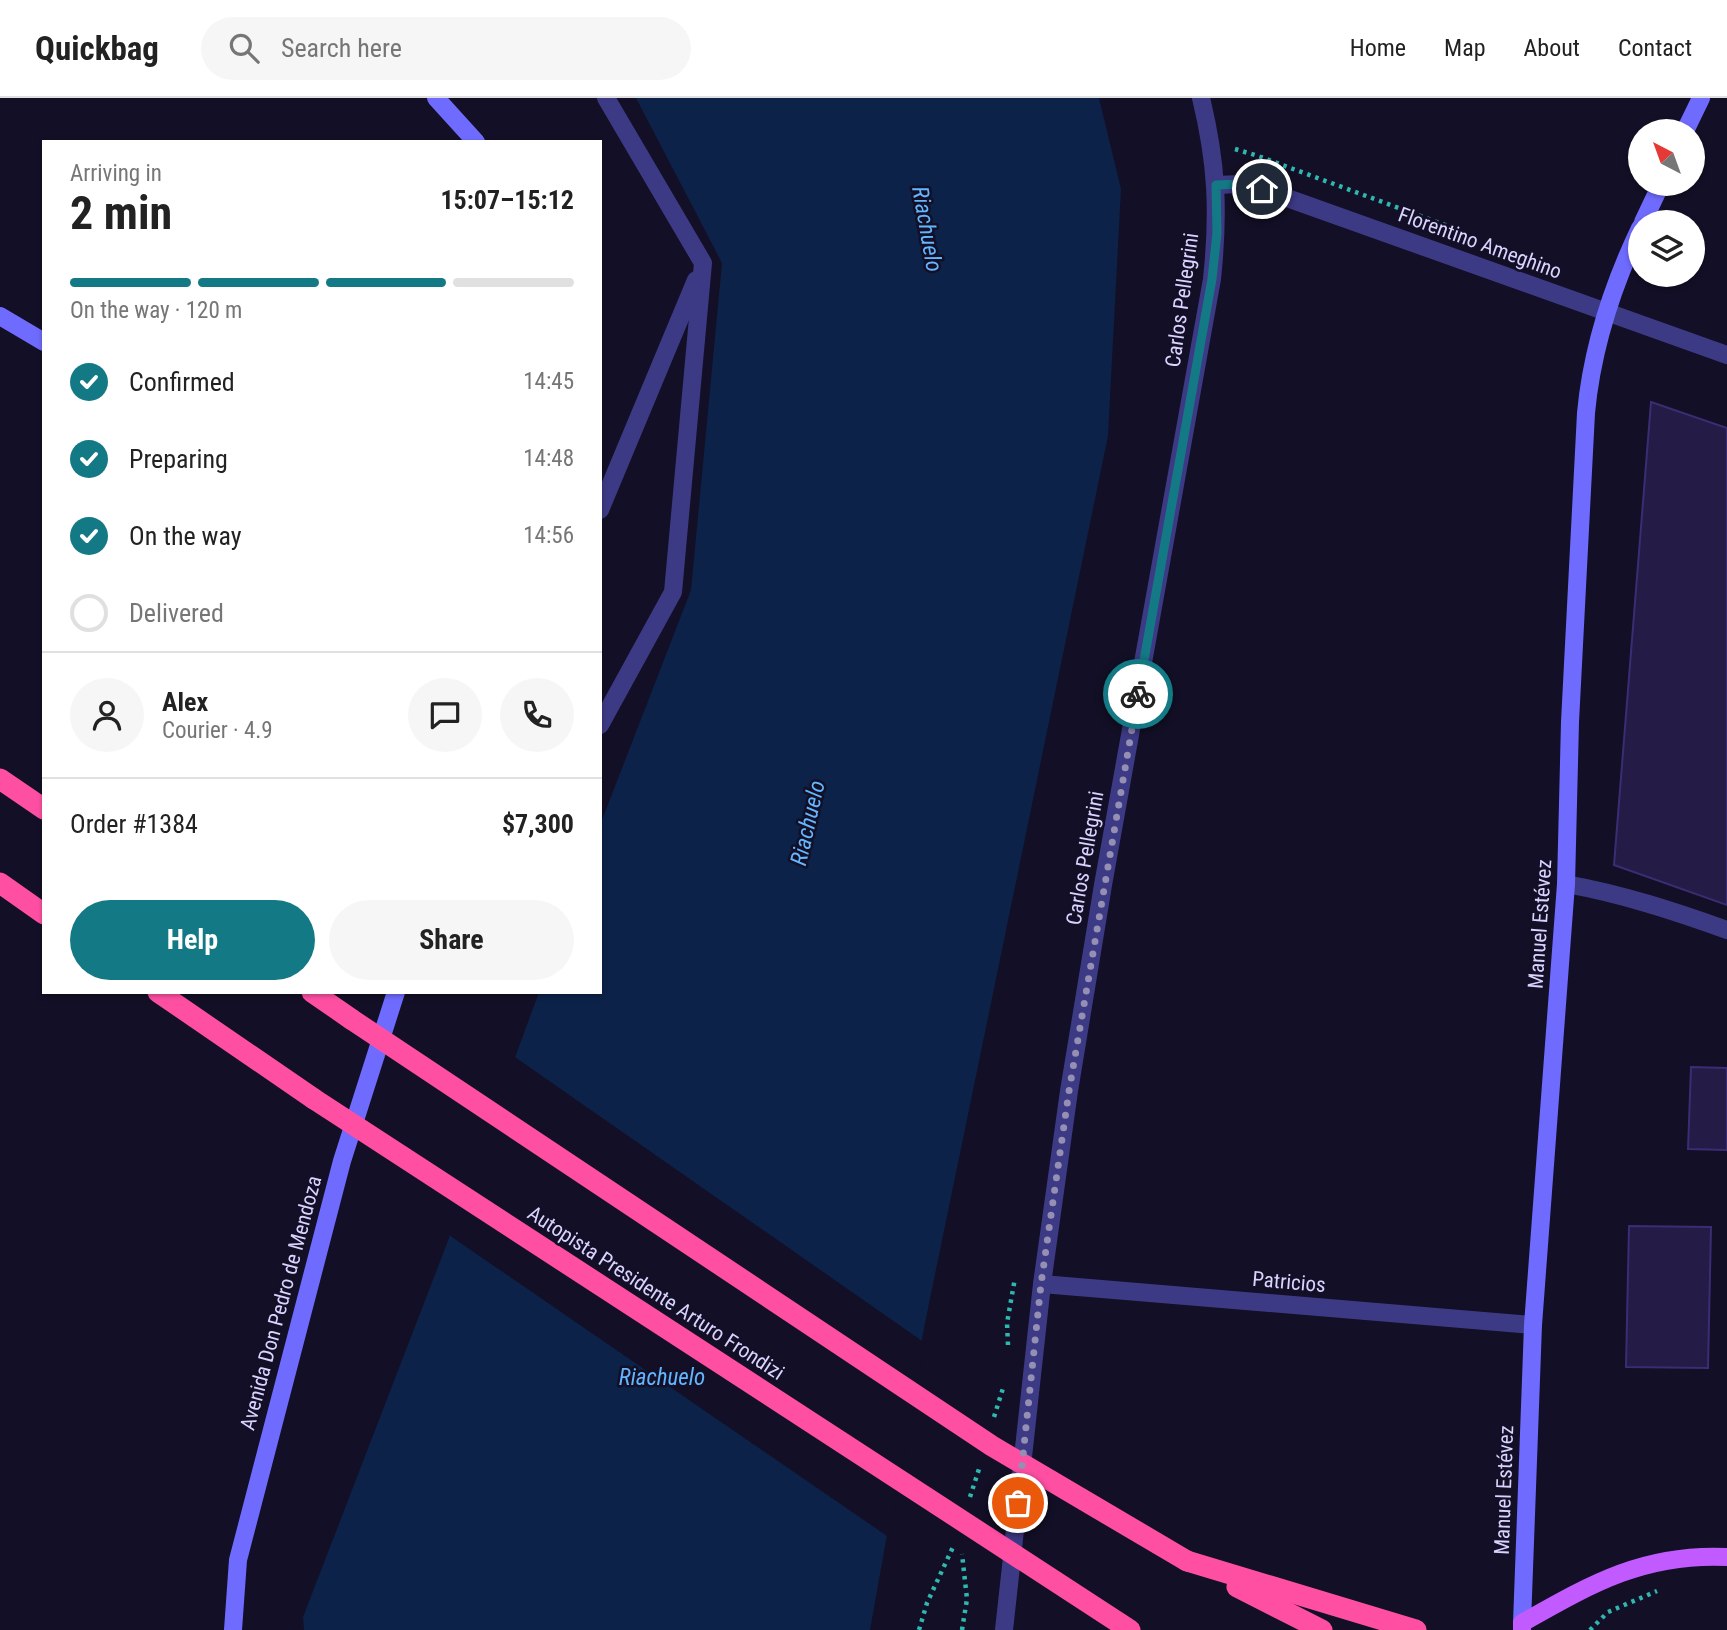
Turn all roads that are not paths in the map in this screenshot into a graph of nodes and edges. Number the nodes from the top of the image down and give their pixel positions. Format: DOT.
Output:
graph roads {
  1 [pos="436,98"];
  2 [pos="606,98"];
  3 [pos="1201,98"];
  4 [pos="1701,98"];
  5 [pos="1691,119"];
  6 [pos="474,140"];
  7 [pos="1216,185"];
  8 [pos="1628,253"];
  9 [pos="703,263"];
  10 [pos="1606,312"];
  11 [pos="0,316"];
  12 [pos="42,341"];
  13 [pos="1727,355"];
  14 [pos="602,505"];
  15 [pos="602,721"];
  16 [pos="0,779"];
  17 [pos="42,808"];
  18 [pos="0,883"];
  19 [pos="1566,884"];
  20 [pos="42,913"];
  21 [pos="1727,930"];
  22 [pos="161,994"];
  23 [pos="315,994"];
  24 [pos="395,994"];
  25 [pos="1041,1284"];
  26 [pos="1533,1325"];
  27 [pos="1727,1557"];
  28 [pos="1186,1561"];
  29 [pos="1522,1627"];
  30 [pos="233,1630"];
  31 [pos="1004,1630"];
  32 [pos="1130,1630"];
  33 [pos="1322,1630"];
  34 [pos="1416,1630"];
  1 -- 6 [label="main road"];
  2 -- 9 [label="street"];
  3 -- 7 [label="street, Carlos Pellegrini"];
  4 -- 5 [label="main road"];
  7 -- 10 [label="street, Florentino Ameghino"];
  7 -- 25 [label="street, Carlos Pellegrini"];
  8 -- 10 [label="main road, Manuel Estévez"];
  9 -- 14 [label="street"];
  9 -- 15 [label="street"];
  10 -- 13 [label="street, Florentino Ameghino"];
  10 -- 19 [label="main road, Manuel Estévez"];
  11 -- 12 [label="main road"];
  16 -- 17 [label="highway"];
  18 -- 20 [label="highway"];
  19 -- 21 [label="street"];
  19 -- 26 [label="main road, Manuel Estévez"];
  22 -- 32 [label="highway, Autopista Presidente Arturo Frondizi, bridge"];
  23 -- 28 [label="highway, bridge"];
  24 -- 30 [label="main road, Avenida Don Pedro de Mendoza"];
  25 -- 26 [label="street, Patricios"];
  25 -- 31 [label="street, Carlos Pellegrini"];
  26 -- 29 [label="main road, Manuel Estévez"];
  27 -- 29 [label="main road"];
  28 -- 33 [label="highway"];
  28 -- 34 [label="highway"];
}
